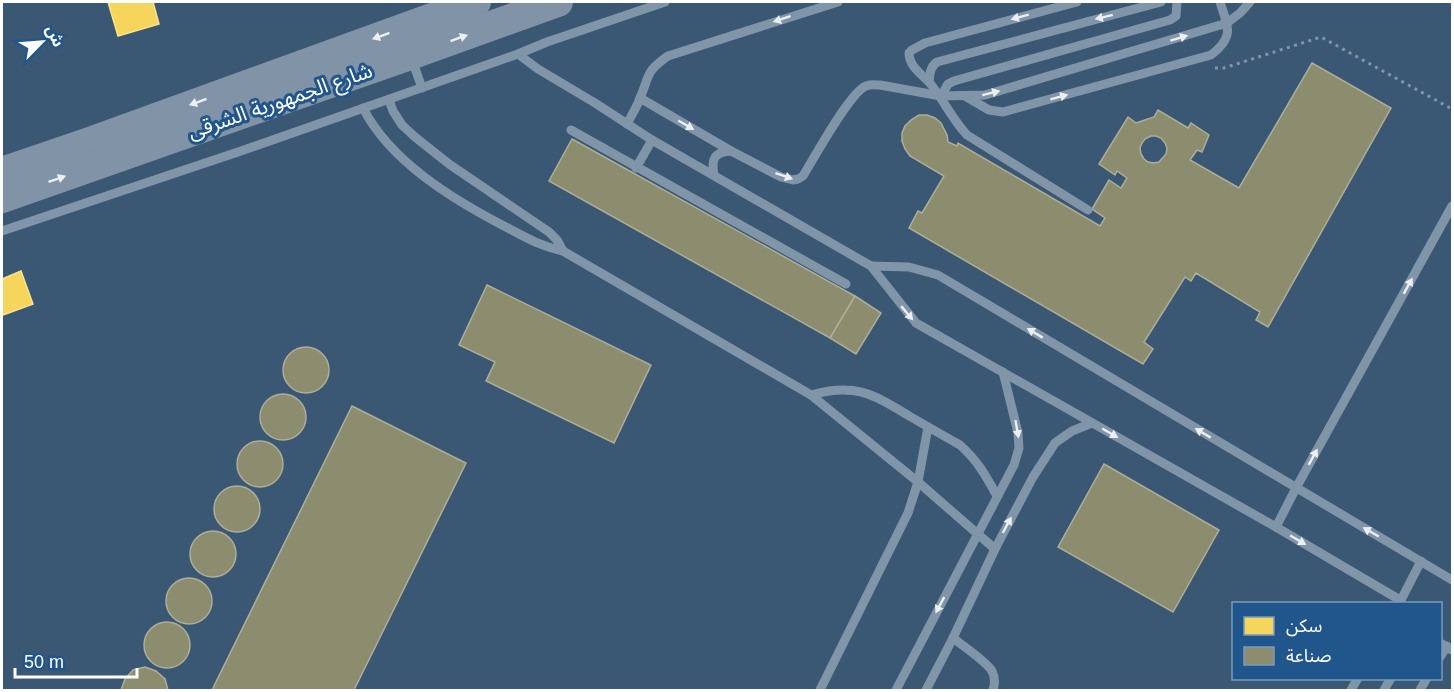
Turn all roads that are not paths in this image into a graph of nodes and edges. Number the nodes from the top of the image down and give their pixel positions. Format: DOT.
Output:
graph roads {
  1 [pos="476,2"];
  2 [pos="558,2"];
  3 [pos="665,2"];
  4 [pos="838,2"];
  5 [pos="1077,2"];
  6 [pos="1161,2"];
  7 [pos="1177,2"];
  8 [pos="1220,2"];
  9 [pos="1250,2"];
  10 [pos="1227,23"];
  11 [pos="418,42"];
  12 [pos="518,54"];
  13 [pos="929,82"];
  14 [pos="422,88"];
  15 [pos="941,96"];
  16 [pos="964,96"];
  17 [pos="640,98"];
  18 [pos="389,100"];
  19 [pos="363,108"];
  20 [pos="627,124"];
  21 [pos="571,130"];
  22 [pos="652,140"];
  23 [pos="731,151"];
  24 [pos="636,168"];
  25 [pos="2,172"];
  26 [pos="714,175"];
  27 [pos="2,198"];
  28 [pos="1452,206"];
  29 [pos="1088,210"];
  30 [pos="2,231"];
  31 [pos="563,250"];
  32 [pos="871,266"];
  33 [pos="846,284"];
  34 [pos="1003,372"];
  35 [pos="811,395"];
  36 [pos="1092,423"];
  37 [pos="928,427"];
  38 [pos="918,482"];
  39 [pos="1296,488"];
  40 [pos="997,496"];
  41 [pos="1276,527"];
  42 [pos="978,533"];
  43 [pos="995,549"];
  44 [pos="1421,561"];
  45 [pos="1452,580"];
  46 [pos="1400,602"];
  47 [pos="953,638"];
  48 [pos="820,690"];
  49 [pos="896,690"];
  50 [pos="926,690"];
  51 [pos="993,690"];
  1 -- 11 [label="main road, شارع الجمهورية الشرقى"];
  11 -- 2 [label="main road, شارع الجمهورية الشرقى, one-way"];
  3 -- 12 [label="lane"];
  4 -- 17 [label="lane, one-way"];
  5 -- 13 [label="lane, one-way"];
  6 -- 13 [label="lane, one-way"];
  7 -- 15 [label="lane"];
  8 -- 10 [label="lane"];
  9 -- 10 [label="lane"];
  16 -- 10 [label="lane, one-way"];
  16 -- 10 [label="lane, one-way"];
  11 -- 14 [label="lane"];
  11 -- 25 [label="main road, شارع الجمهورية الشرقى, one-way"];
  27 -- 11 [label="main road, شارع الجمهورية الشرقى, one-way"];
  12 -- 14 [label="lane"];
  12 -- 20 [label="lane"];
  13 -- 15 [label="lane"];
  14 -- 18 [label="lane"];
  15 -- 16 [label="lane"];
  23 -- 15 [label="lane, one-way"];
  15 -- 29 [label="lane"];
  17 -- 20 [label="lane"];
  17 -- 23 [label="lane, one-way"];
  18 -- 19 [label="lane"];
  18 -- 31 [label="lane"];
  19 -- 30 [label="lane"];
  19 -- 31 [label="lane"];
  20 -- 22 [label="lane"];
  21 -- 24 [label="lane"];
  22 -- 24 [label="lane"];
  22 -- 26 [label="lane"];
  23 -- 26 [label="lane"];
  24 -- 33 [label="lane"];
  26 -- 32 [label="lane"];
  39 -- 28 [label="lane, one-way"];
  31 -- 35 [label="lane"];
  32 -- 34 [label="lane, one-way"];
  39 -- 32 [label="lane, one-way"];
  34 -- 36 [label="lane"];
  34 -- 40 [label="lane, one-way"];
  35 -- 37 [label="lane"];
  35 -- 38 [label="lane"];
  36 -- 41 [label="lane, one-way"];
  43 -- 36 [label="lane, one-way"];
  37 -- 38 [label="lane"];
  37 -- 40 [label="lane"];
  38 -- 42 [label="lane"];
  38 -- 48 [label="lane"];
  39 -- 41 [label="lane"];
  44 -- 39 [label="lane, one-way"];
  40 -- 42 [label="lane"];
  41 -- 46 [label="lane, one-way"];
  42 -- 43 [label="lane"];
  42 -- 49 [label="lane, one-way"];
  43 -- 47 [label="lane"];
  44 -- 45 [label="lane"];
  44 -- 46 [label="lane"];
  47 -- 50 [label="lane"];
  47 -- 51 [label="lane"];
}
